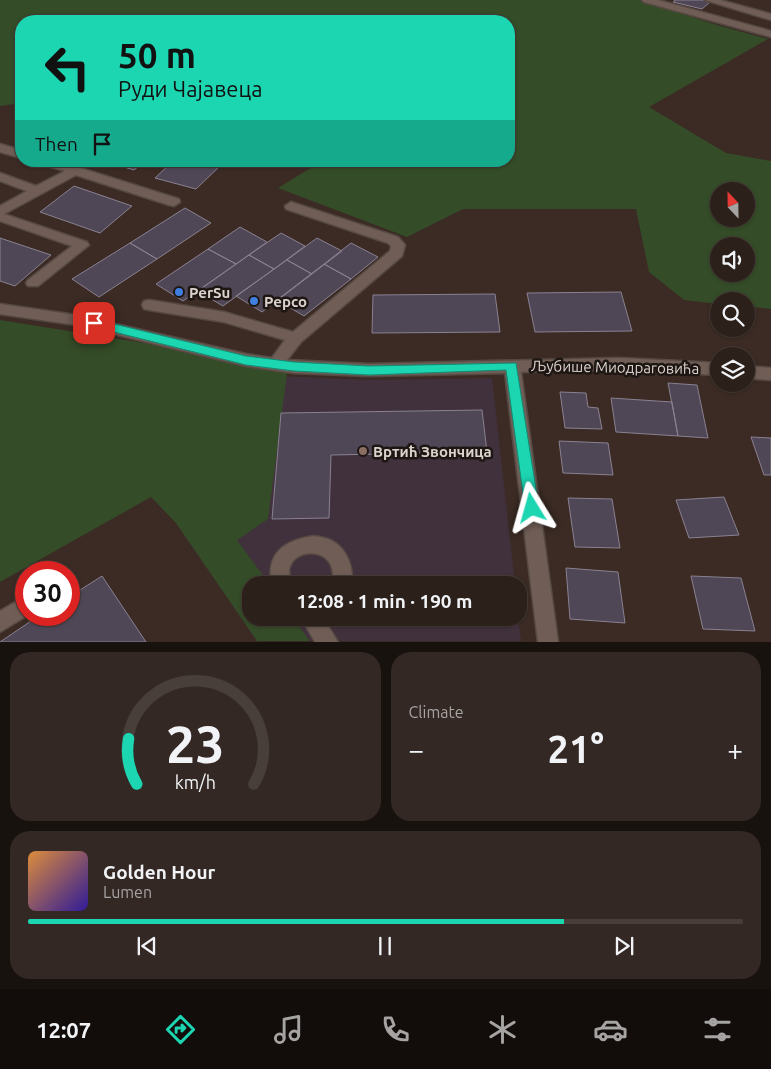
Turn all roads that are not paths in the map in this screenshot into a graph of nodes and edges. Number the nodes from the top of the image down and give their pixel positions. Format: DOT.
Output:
graph roads {
  1 [pos="647,0"];
  2 [pos="710,0"];
  3 [pos="771,17"];
  4 [pos="771,34"];
  5 [pos="0,148"];
  6 [pos="15,152"];
  7 [pos="66,167"];
  8 [pos="76,170"];
  9 [pos="0,177"];
  10 [pos="37,191"];
  11 [pos="174,202"];
  12 [pos="291,206"];
  13 [pos="0,211"];
  14 [pos="0,216"];
  15 [pos="33,283"];
  16 [pos="150,305"];
  17 [pos="0,309"];
  18 [pos="296,338"];
  19 [pos="276,364"];
  20 [pos="512,366"];
  21 [pos="710,369"];
  22 [pos="755,373"];
  23 [pos="771,374"];
  24 [pos="280,576"];
  25 [pos="343,576"];
  26 [pos="15,612"];
  27 [pos="0,622"];
  28 [pos="318,626"];
  29 [pos="328,642"];
  30 [pos="548,642"];
  1 -- 4 [label="street"];
  2 -- 3 [label="street"];
  5 -- 6 [label="street"];
  7 -- 8 [label="street"];
  8 -- 10 [label="street"];
  8 -- 11 [label="street"];
  9 -- 10 [label="street"];
  10 -- 13 [label="street"];
  12 -- 18 [label="street"];
  14 -- 15 [label="street"];
  16 -- 18 [label="street"];
  17 -- 19 [label="street, Љубише Миодраговића"];
  18 -- 19 [label="street"];
  19 -- 20 [label="street, Љубише Миодраговића"];
  20 -- 21 [label="street, Љубише Миодраговића"];
  20 -- 30 [label="street"];
  22 -- 23 [label="street"];
  24 -- 25 [label="street"];
  26 -- 27 [label="street"];
  28 -- 29 [label="street"];
}
